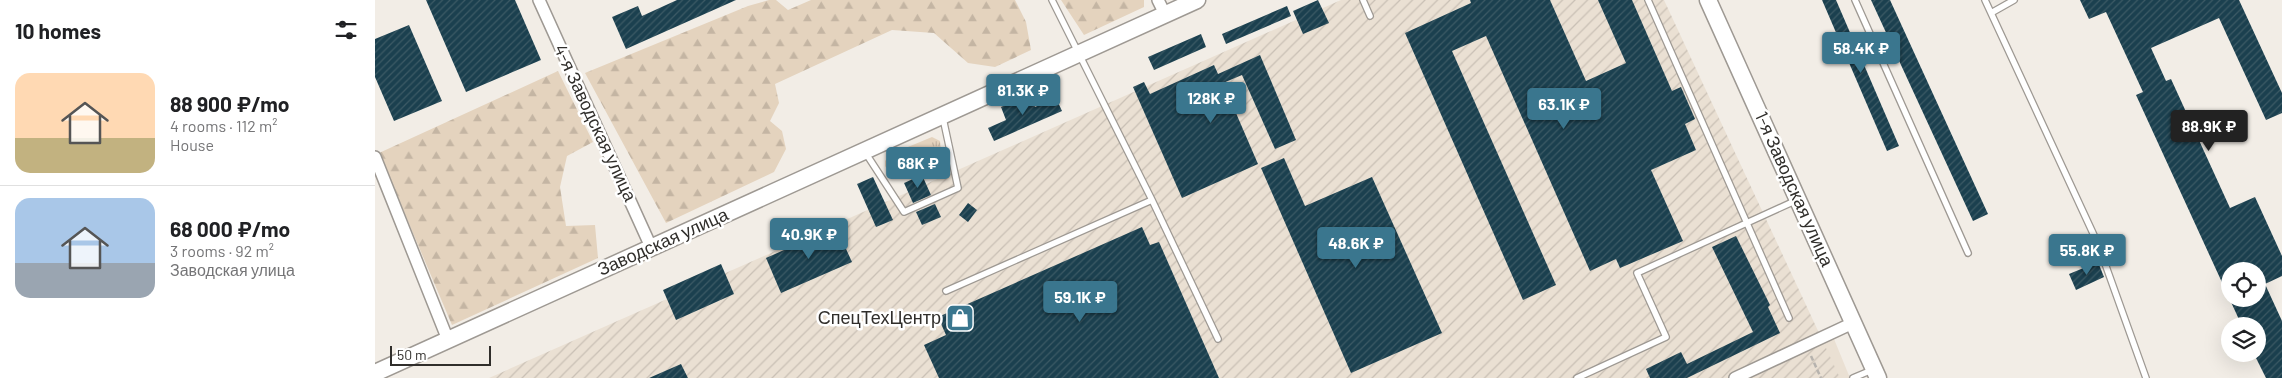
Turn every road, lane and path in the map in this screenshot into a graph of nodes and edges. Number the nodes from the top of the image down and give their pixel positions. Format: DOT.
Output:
graph roads {
  1 [pos="539,0"];
  2 [pos="1051,0"];
  3 [pos="1197,0"];
  4 [pos="1363,0"];
  5 [pos="1649,0"];
  6 [pos="1709,0"];
  7 [pos="1855,0"];
  8 [pos="1985,0"];
  9 [pos="2014,0"];
  10 [pos="1162,7"];
  11 [pos="1991,13"];
  12 [pos="1370,16"];
  13 [pos="1079,52"];
  14 [pos="943,115"];
  15 [pos="863,151"];
  16 [pos="375,157"];
  17 [pos="1799,199"];
  18 [pos="1152,200"];
  19 [pos="1747,223"];
  20 [pos="651,247"];
  21 [pos="1968,253"];
  22 [pos="946,291"];
  23 [pos="1789,318"];
  24 [pos="1853,323"];
  25 [pos="1218,339"];
  26 [pos="448,340"];
  27 [pos="1806,345"];
  28 [pos="375,373"];
  29 [pos="1876,373"];
  30 [pos="1577,378"];
  31 [pos="1735,378"];
  32 [pos="1821,378"];
  33 [pos="1853,378"];
  34 [pos="2146,378"];
  1 -- 20 [label="street, 4-я Заводская улица"];
  2 -- 13 [label="lane"];
  3 -- 10 [label="main road, Заводская улица"];
  4 -- 12 [label="lane"];
  5 -- 19 [label="lane"];
  6 -- 17 [label="main road, 1-я Заводская улица"];
  7 -- 21 [label="lane"];
  8 -- 11 [label="lane"];
  9 -- 11 [label="lane"];
  10 -- 13 [label="main road, Заводская улица"];
  11 -- 34 [label="lane"];
  13 -- 14 [label="main road, Заводская улица"];
  13 -- 18 [label="lane"];
  14 -- 15 [label="main road, Заводская улица"];
  14 -- 15 [label="lane"];
  15 -- 20 [label="main road, Заводская улица"];
  16 -- 26 [label="street"];
  17 -- 19 [label="lane"];
  17 -- 24 [label="main road, 1-я Заводская улица"];
  18 -- 22 [label="lane"];
  18 -- 25 [label="lane"];
  19 -- 23 [label="lane"];
  19 -- 30 [label="lane"];
  20 -- 26 [label="main road, Заводская улица"];
  24 -- 27 [label="street"];
  24 -- 29 [label="main road, 1-я Заводская улица"];
  26 -- 28 [label="main road, Заводская улица"];
  27 -- 31 [label="street"];
  27 -- 32 [label="path"];
  29 -- 33 [label="lane"];
}
